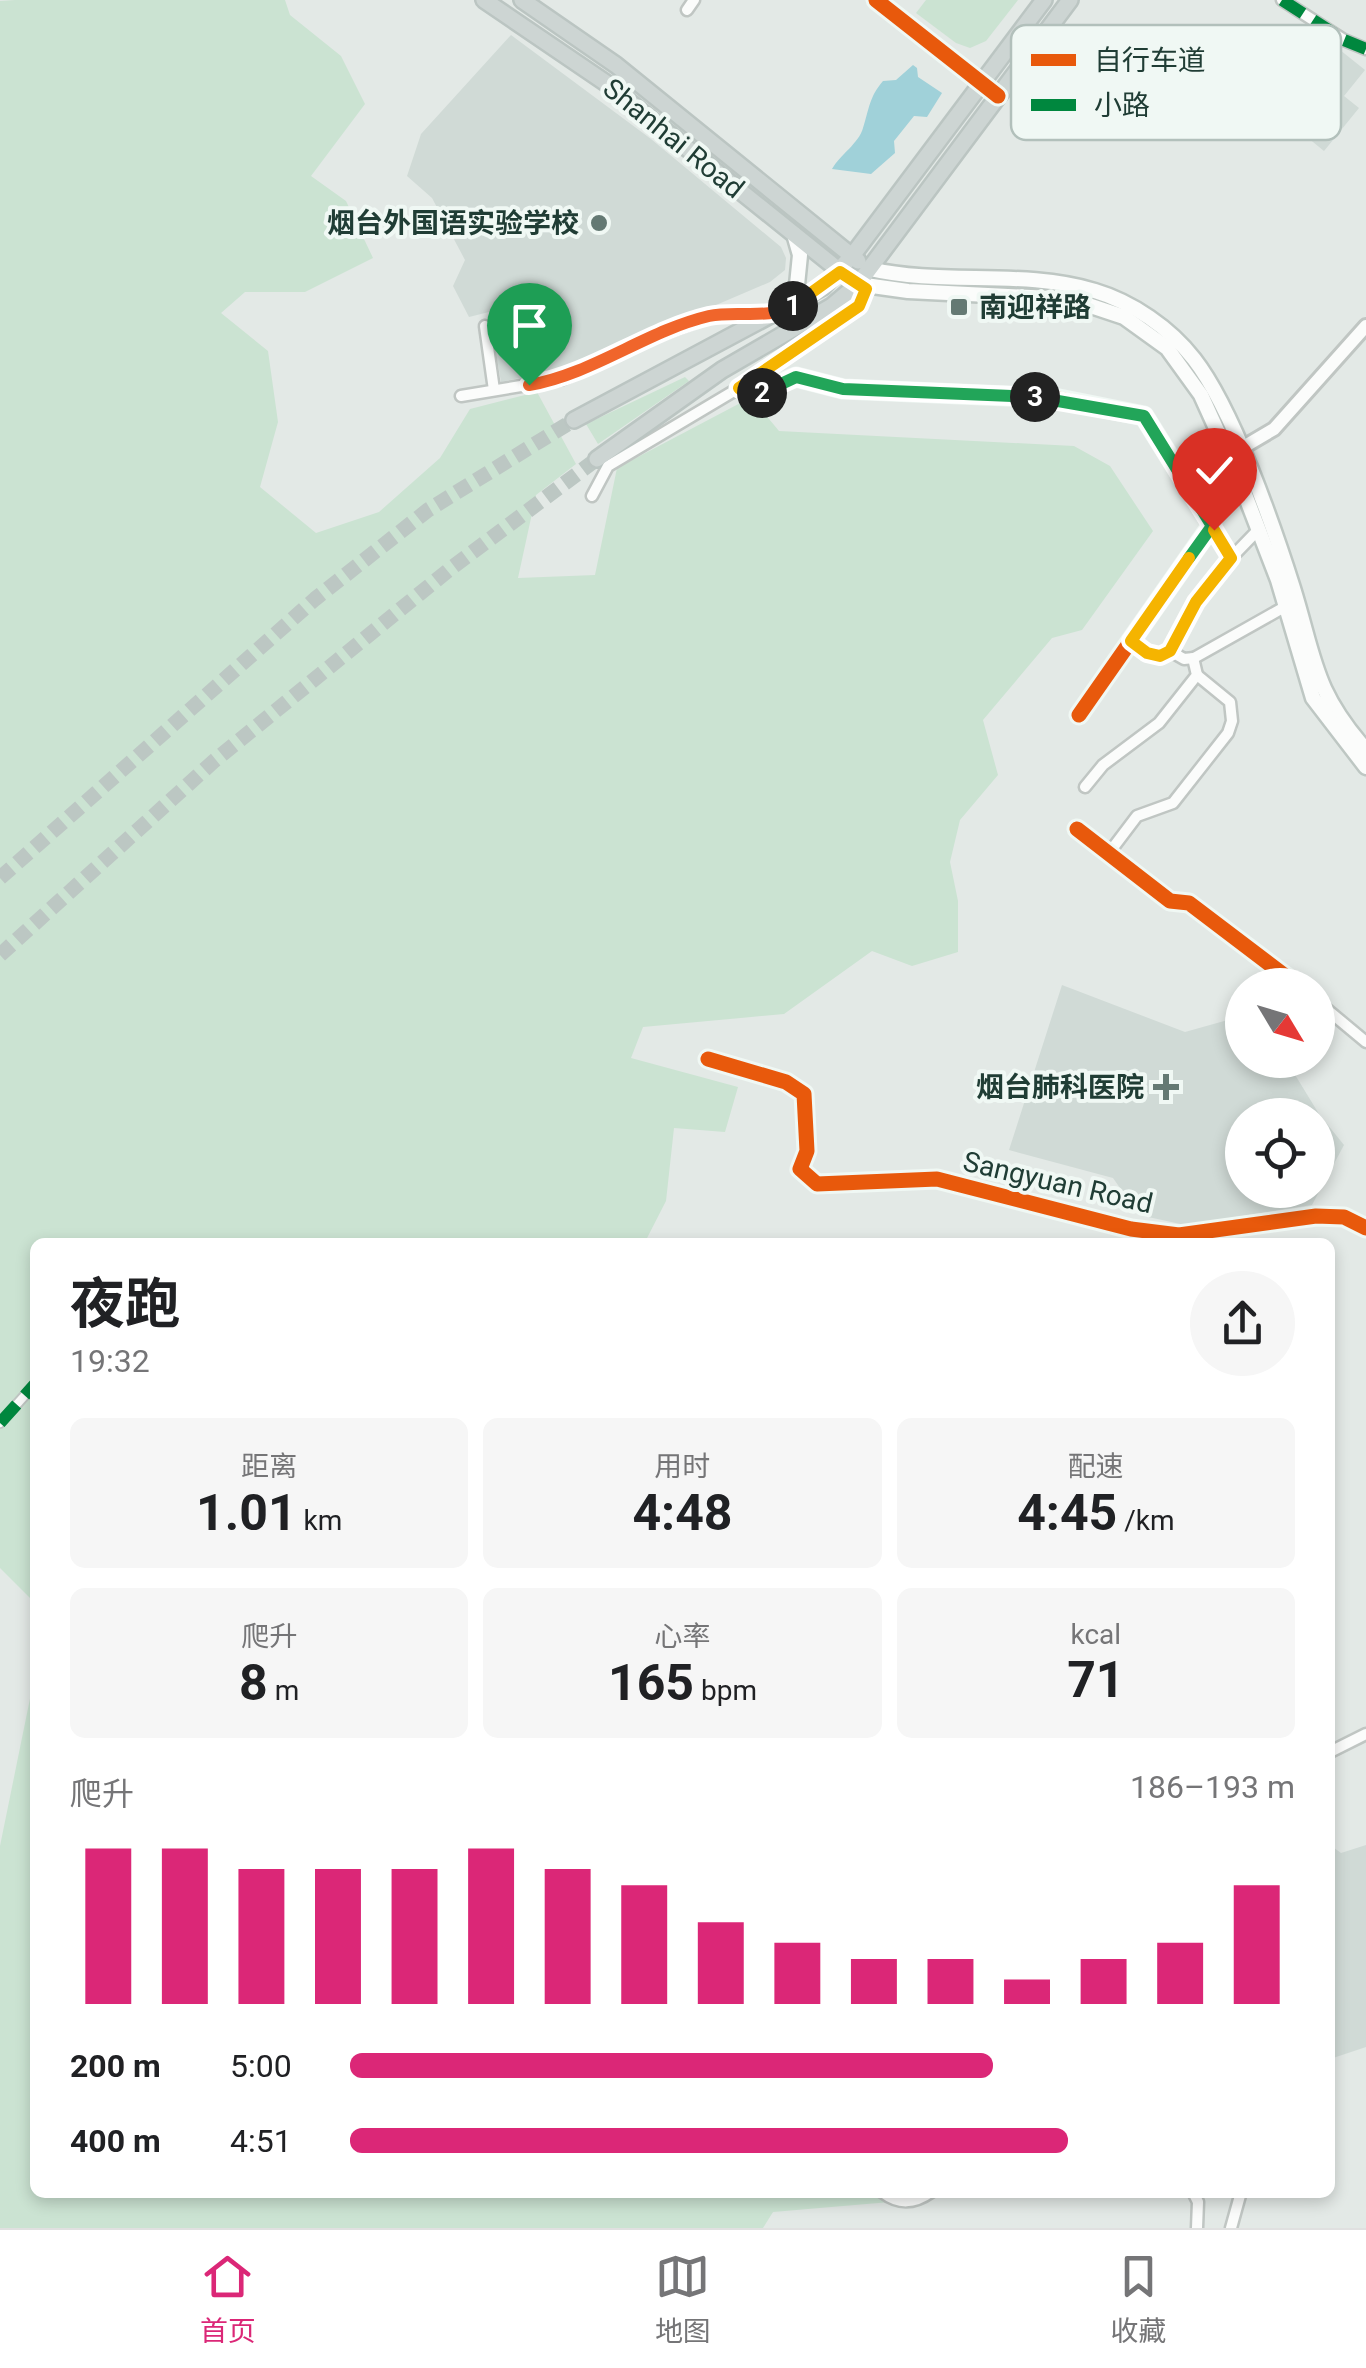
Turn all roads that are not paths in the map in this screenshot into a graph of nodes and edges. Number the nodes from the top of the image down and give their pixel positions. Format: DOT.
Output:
graph roads {
  1 [pos="484,0"];
  2 [pos="522,0"];
  3 [pos="694,0"];
  4 [pos="876,0"];
  5 [pos="1044,0"];
  6 [pos="1070,0"];
  7 [pos="1282,0"];
  8 [pos="687,10"];
  9 [pos="1025,25"];
  10 [pos="1051,25"];
  11 [pos="1321,25"];
  12 [pos="1341,38"];
  13 [pos="1011,43"];
  14 [pos="1366,49"];
  15 [pos="1011,79"];
  16 [pos="981,83"];
  17 [pos="998,96"];
  18 [pos="794,234"];
  19 [pos="852,256"];
  20 [pos="870,269"];
  21 [pos="840,272"];
  22 [pos="858,284"];
  23 [pos="788,308"];
  24 [pos="485,326"];
  25 [pos="1366,326"];
  26 [pos="739,388"];
  27 [pos="494,390"];
  28 [pos="461,396"];
  29 [pos="574,420"];
  30 [pos="1234,453"];
  31 [pos="597,459"];
  32 [pos="592,496"];
  33 [pos="1214,530"];
  34 [pos="1259,530"];
  35 [pos="1231,558"];
  36 [pos="1291,602"];
  37 [pos="1131,641"];
  38 [pos="1170,651"];
  39 [pos="1194,658"];
  40 [pos="1198,675"];
  41 [pos="1078,715"];
  42 [pos="1366,750"];
  43 [pos="1366,767"];
  44 [pos="1085,787"];
  45 [pos="1077,829"];
  46 [pos="1109,853"];
  47 [pos="1275,968"];
  48 [pos="1335,1016"];
  49 [pos="1366,1042"];
  50 [pos="708,1058"];
  51 [pos="1366,1228"];
  52 [pos="1198,1232"];
  53 [pos="1194,1238"];
  54 [pos="30,1390"];
  55 [pos="0,1423"];
  56 [pos="1366,1734"];
  57 [pos="1335,1750"];
  58 [pos="890,2198"];
  59 [pos="922,2198"];
  60 [pos="1196,2198"];
  61 [pos="1239,2198"];
  62 [pos="1197,2228"];
  63 [pos="1231,2228"];
  1 -- 18 [label="main road, Shanhai Road"];
  2 -- 19 [label="main road, Shanhai Road"];
  3 -- 8 [label="street"];
  4 -- 16 [label="street"];
  5 -- 9 [label="main road"];
  6 -- 10 [label="main road"];
  7 -- 11 [label="street"];
  12 -- 14 [label="street"];
  13 -- 16 [label="main road"];
  15 -- 17 [label="main road"];
  16 -- 17 [label="street"];
  16 -- 19 [label="main road"];
  17 -- 20 [label="main road"];
  18 -- 21 [label="main road, Shanhai Road"];
  18 -- 23 [label="main road"];
  19 -- 20 [label="main road, Shanhai Road"];
  19 -- 21 [label="main road"];
  20 -- 22 [label="main road"];
  20 -- 30 [label="main road"];
  21 -- 22 [label="main road, Shanhai Road"];
  21 -- 23 [label="main road"];
  22 -- 26 [label="street"];
  22 -- 30 [label="main road"];
  22 -- 31 [label="main road"];
  23 -- 27 [label="street"];
  23 -- 29 [label="main road"];
  24 -- 27 [label="street"];
  25 -- 30 [label="street"];
  26 -- 32 [label="street"];
  26 -- 37 [label="street"];
  27 -- 28 [label="street"];
  30 -- 34 [label="main road"];
  30 -- 36 [label="main road"];
  33 -- 35 [label="street"];
  34 -- 35 [label="street"];
  34 -- 36 [label="main road"];
  35 -- 38 [label="street"];
  36 -- 39 [label="street"];
  36 -- 42 [label="main road"];
  36 -- 43 [label="main road"];
  37 -- 38 [label="street"];
  37 -- 41 [label="street"];
  38 -- 39 [label="street"];
  39 -- 40 [label="street"];
  40 -- 44 [label="street"];
  40 -- 46 [label="street"];
  45 -- 46 [label="street"];
  46 -- 47 [label="street"];
  48 -- 49 [label="street"];
  50 -- 52 [label="street, Sangyuan Road"];
  51 -- 52 [label="street, Sangyuan Road"];
  52 -- 53 [label="street"];
  54 -- 55 [label="street"];
  56 -- 57 [label="street"];
  58 -- 59 [label="street"];
  60 -- 62 [label="street"];
  61 -- 63 [label="street"];
}
